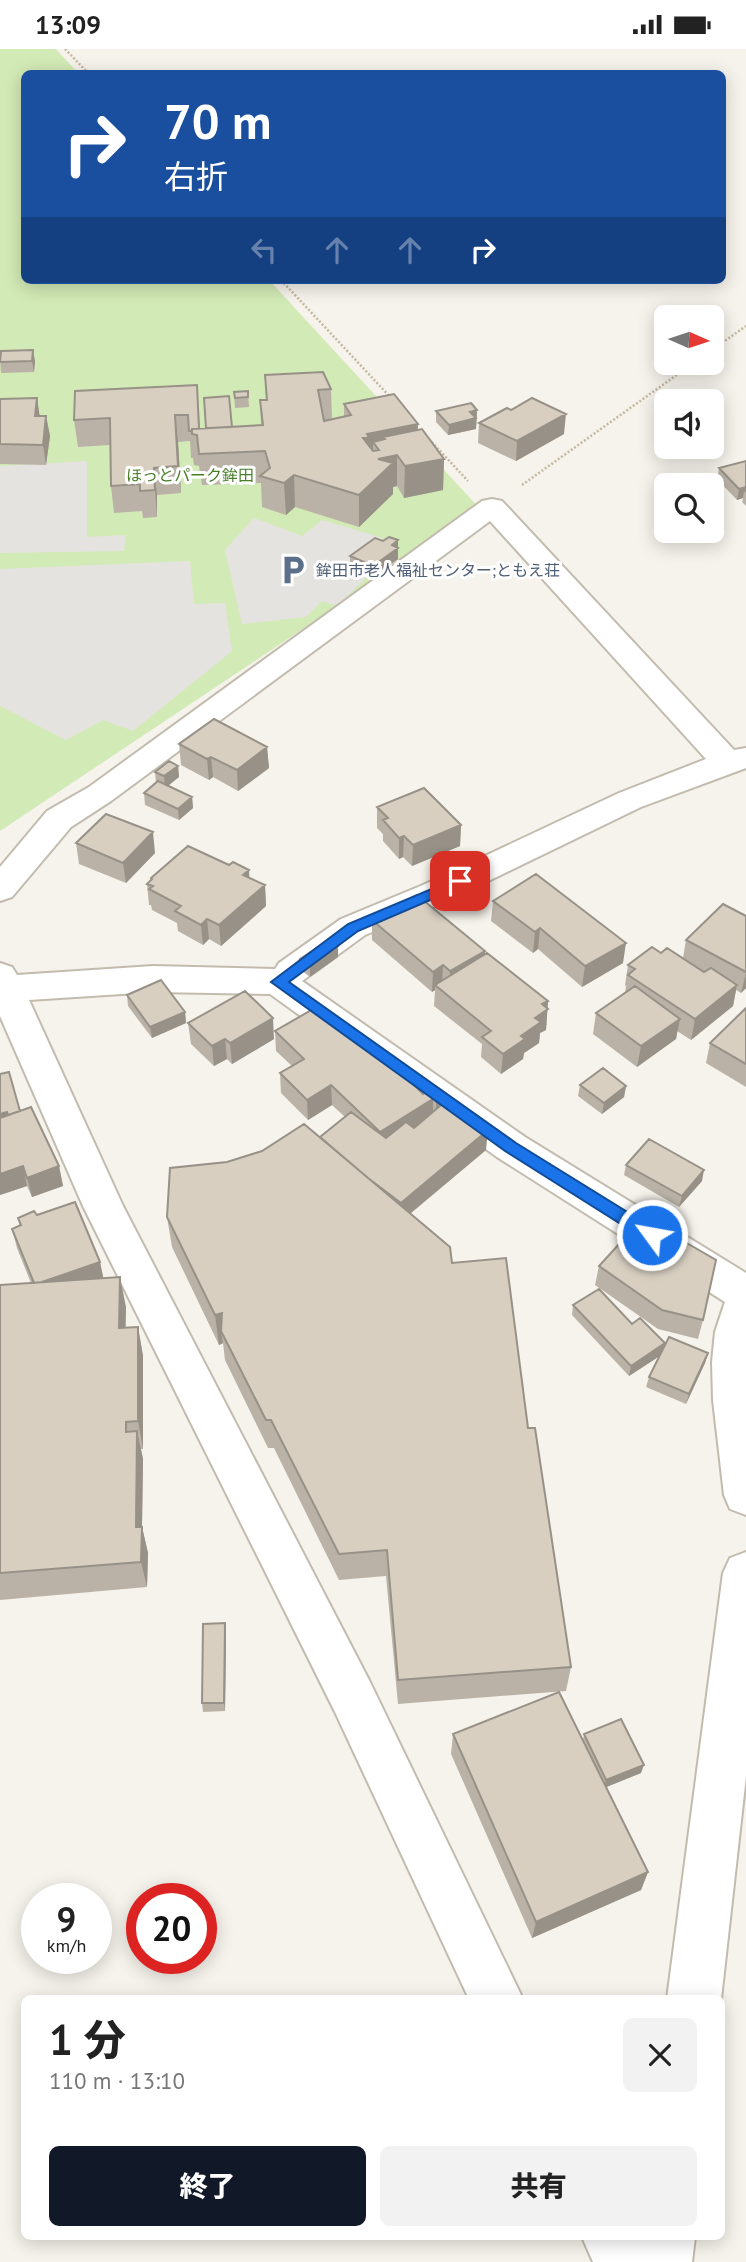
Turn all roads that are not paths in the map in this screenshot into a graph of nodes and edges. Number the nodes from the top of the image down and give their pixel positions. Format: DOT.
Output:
graph roads {
  1 [pos="736,760"];
  2 [pos="0,889"];
  3 [pos="278,982"];
  4 [pos="3,983"];
  5 [pos="746,1294"];
  6 [pos="746,1301"];
  7 [pos="746,1495"];
  8 [pos="746,1573"];
  9 [pos="495,1995"];
  10 [pos="694,1995"];
  11 [pos="612,2240"];
  12 [pos="666,2240"];
  13 [pos="623,2262"];
  14 [pos="663,2262"];
  1 -- 2 [label="street"];
  1 -- 3 [label="street"];
  3 -- 4 [label="street"];
  3 -- 5 [label="street"];
  4 -- 9 [label="street"];
  6 -- 7 [label="street"];
  8 -- 10 [label="street"];
  11 -- 13 [label="street"];
  12 -- 14 [label="street"];
}
